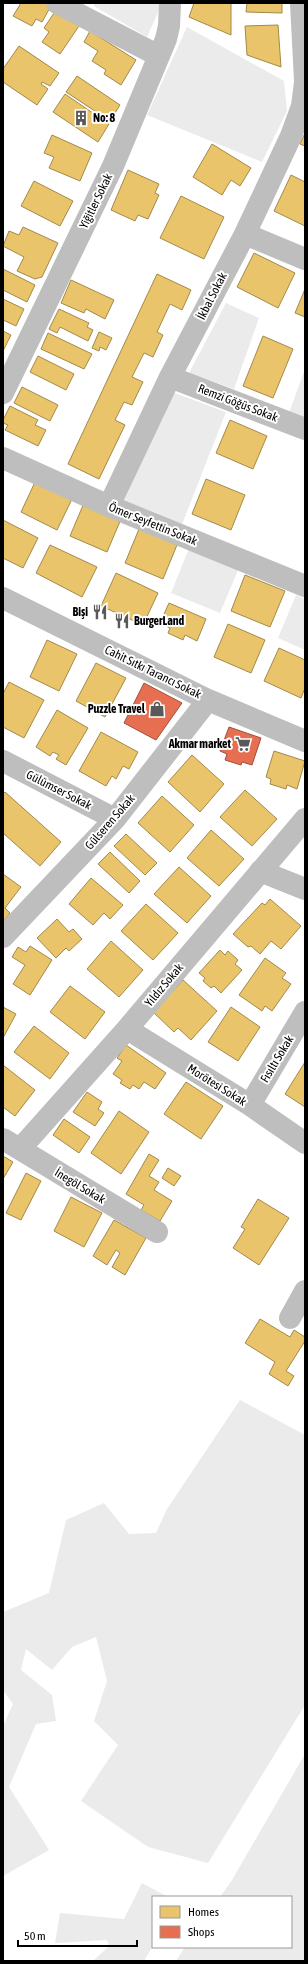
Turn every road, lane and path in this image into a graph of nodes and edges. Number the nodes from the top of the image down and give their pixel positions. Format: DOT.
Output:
graph roads {
  1 [pos="57,3"];
  2 [pos="170,3"];
  3 [pos="301,3"];
  4 [pos="159,56"];
  5 [pos="305,82"];
  6 [pos="245,234"];
  7 [pos="305,260"];
  8 [pos="170,377"];
  9 [pos="3,393"];
  10 [pos="305,429"];
  11 [pos="3,458"];
  12 [pos="109,506"];
  13 [pos="305,586"];
  14 [pos="3,598"];
  15 [pos="208,700"];
  16 [pos="305,741"];
  17 [pos="3,761"];
  18 [pos="115,819"];
  19 [pos="305,819"];
  20 [pos="260,871"];
  21 [pos="305,889"];
  22 [pos="3,937"];
  23 [pos="305,1012"];
  24 [pos="127,1029"];
  25 [pos="250,1105"];
  26 [pos="305,1143"];
  27 [pos="12,1144"];
  28 [pos="157,1232"];
  29 [pos="305,1291"];
  30 [pos="290,1318"];
  1 -- 4 [label="street"];
  2 -- 4 [label="street, Yiğitler Sokak"];
  3 -- 5 [label="street, İkbal Sokak"];
  4 -- 9 [label="street, Yiğitler Sokak"];
  5 -- 6 [label="street, İkbal Sokak"];
  6 -- 7 [label="street"];
  6 -- 8 [label="street, İkbal Sokak"];
  8 -- 10 [label="street, Remzi Göğüs Sokak"];
  8 -- 12 [label="street, İkbal Sokak"];
  11 -- 12 [label="street, Ömer Seyfettin Sokak"];
  12 -- 13 [label="street, Ömer Seyfettin Sokak"];
  14 -- 15 [label="street, Cahit Sıtkı Tarancı Sokak"];
  15 -- 16 [label="street, Cahit Sıtkı Tarancı Sokak"];
  15 -- 18 [label="street, Gülseren Sokak"];
  17 -- 18 [label="street, Gülümser Sokak"];
  18 -- 22 [label="street, Gülseren Sokak"];
  19 -- 20 [label="street, Yıldız Sokak"];
  20 -- 21 [label="street"];
  20 -- 24 [label="street, Yıldız Sokak"];
  23 -- 25 [label="street, Fısıltı Sokak"];
  24 -- 25 [label="street, Morötesi Sokak"];
  24 -- 27 [label="street, Yıldız Sokak"];
  25 -- 26 [label="street, Morötesi Sokak"];
  27 -- 28 [label="street, İnegöl Sokak"];
  29 -- 30 [label="street"];
}
